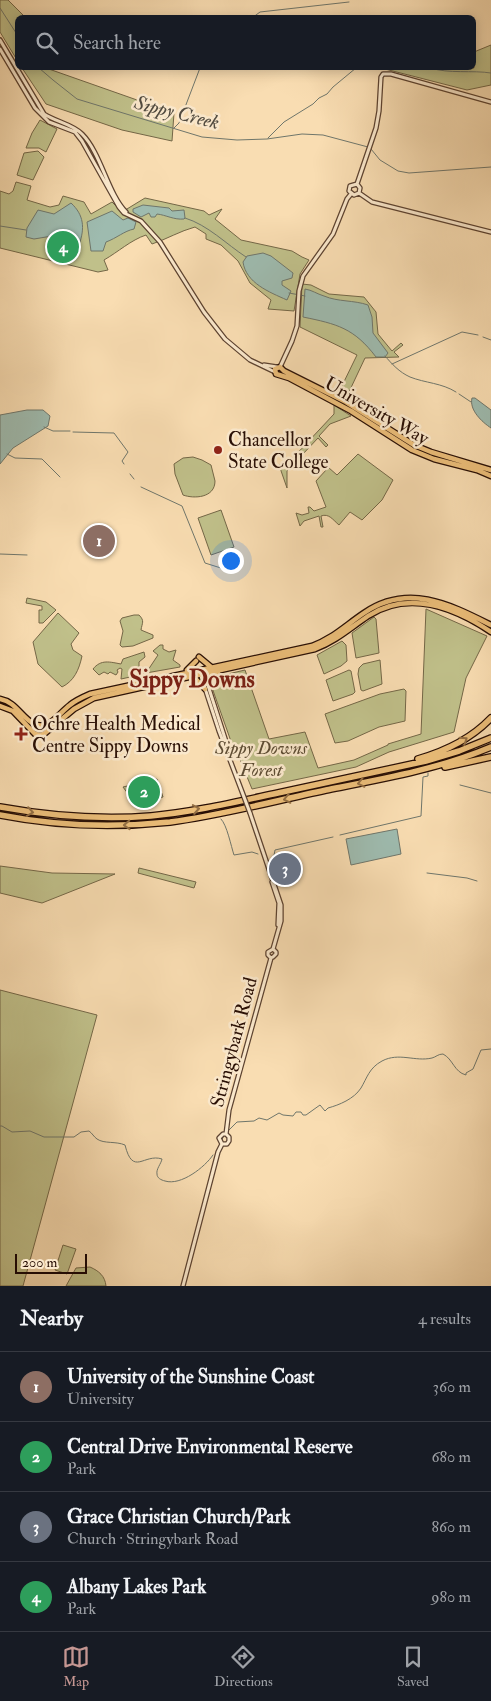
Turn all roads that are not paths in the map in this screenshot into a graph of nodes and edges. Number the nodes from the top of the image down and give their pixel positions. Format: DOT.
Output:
graph roads {
  1 [pos="0,40"];
  2 [pos="7,52"];
  3 [pos="2,53"];
  4 [pos="15,65"];
  5 [pos="18,70"];
  6 [pos="491,102"];
  7 [pos="357,184"];
  8 [pos="359,193"];
  9 [pos="350,194"];
  10 [pos="130,216"];
  11 [pos="491,232"];
  12 [pos="278,370"];
  13 [pos="491,470"];
  14 [pos="491,476"];
  15 [pos="423,601"];
  16 [pos="491,625"];
  17 [pos="491,632"];
  18 [pos="211,667"];
  19 [pos="219,671"];
  20 [pos="184,672"];
  21 [pos="202,672"];
  22 [pos="193,676"];
  23 [pos="206,686"];
  24 [pos="0,699"];
  25 [pos="0,706"];
  26 [pos="491,718"];
  27 [pos="30,721"];
  28 [pos="51,722"];
  29 [pos="40,735"];
  30 [pos="491,738"];
  31 [pos="491,747"];
  32 [pos="491,757"];
  33 [pos="365,774"];
  34 [pos="386,778"];
  35 [pos="0,807"];
  36 [pos="0,815"];
  37 [pos="226,1134"];
  38 [pos="222,1144"];
  39 [pos="183,1286"];
  1 -- 2 [label="street, University Way"];
  2 -- 3 [label="street"];
  2 -- 4 [label="street, University Way"];
  3 -- 10 [label="street, University Way"];
  5 -- 10 [label="street, University Way"];
  6 -- 7 [label="street"];
  7 -- 8 [label="street"];
  7 -- 9 [label="street"];
  8 -- 9 [label="street"];
  8 -- 11 [label="street"];
  9 -- 12 [label="street"];
  10 -- 12 [label="street, University Way"];
  12 -- 13 [label="main road, University Way"];
  12 -- 14 [label="main road, University Way"];
  15 -- 16 [label="main road"];
  15 -- 17 [label="main road"];
  15 -- 18 [label="main road"];
  15 -- 19 [label="main road"];
  18 -- 20 [label="main road"];
  18 -- 21 [label="main road"];
  19 -- 21 [label="main road"];
  19 -- 23 [label="main road"];
  20 -- 21 [label="main road"];
  20 -- 28 [label="main road"];
  21 -- 22 [label="main road"];
  21 -- 23 [label="street"];
  22 -- 23 [label="main road"];
  22 -- 29 [label="main road"];
  23 -- 37 [label="street, Stringybark Road, bridge"];
  24 -- 27 [label="main road"];
  25 -- 29 [label="main road"];
  33 -- 26 [label="highway, one-way"];
  27 -- 28 [label="main road"];
  27 -- 29 [label="main road"];
  28 -- 29 [label="main road"];
  30 -- 33 [label="highway"];
  31 -- 34 [label="highway"];
  32 -- 34 [label="highway"];
  35 -- 33 [label="highway, one-way"];
  34 -- 36 [label="highway, one-way"];
  37 -- 38 [label="street"];
  37 -- 38 [label="street"];
  38 -- 39 [label="street"];
}
